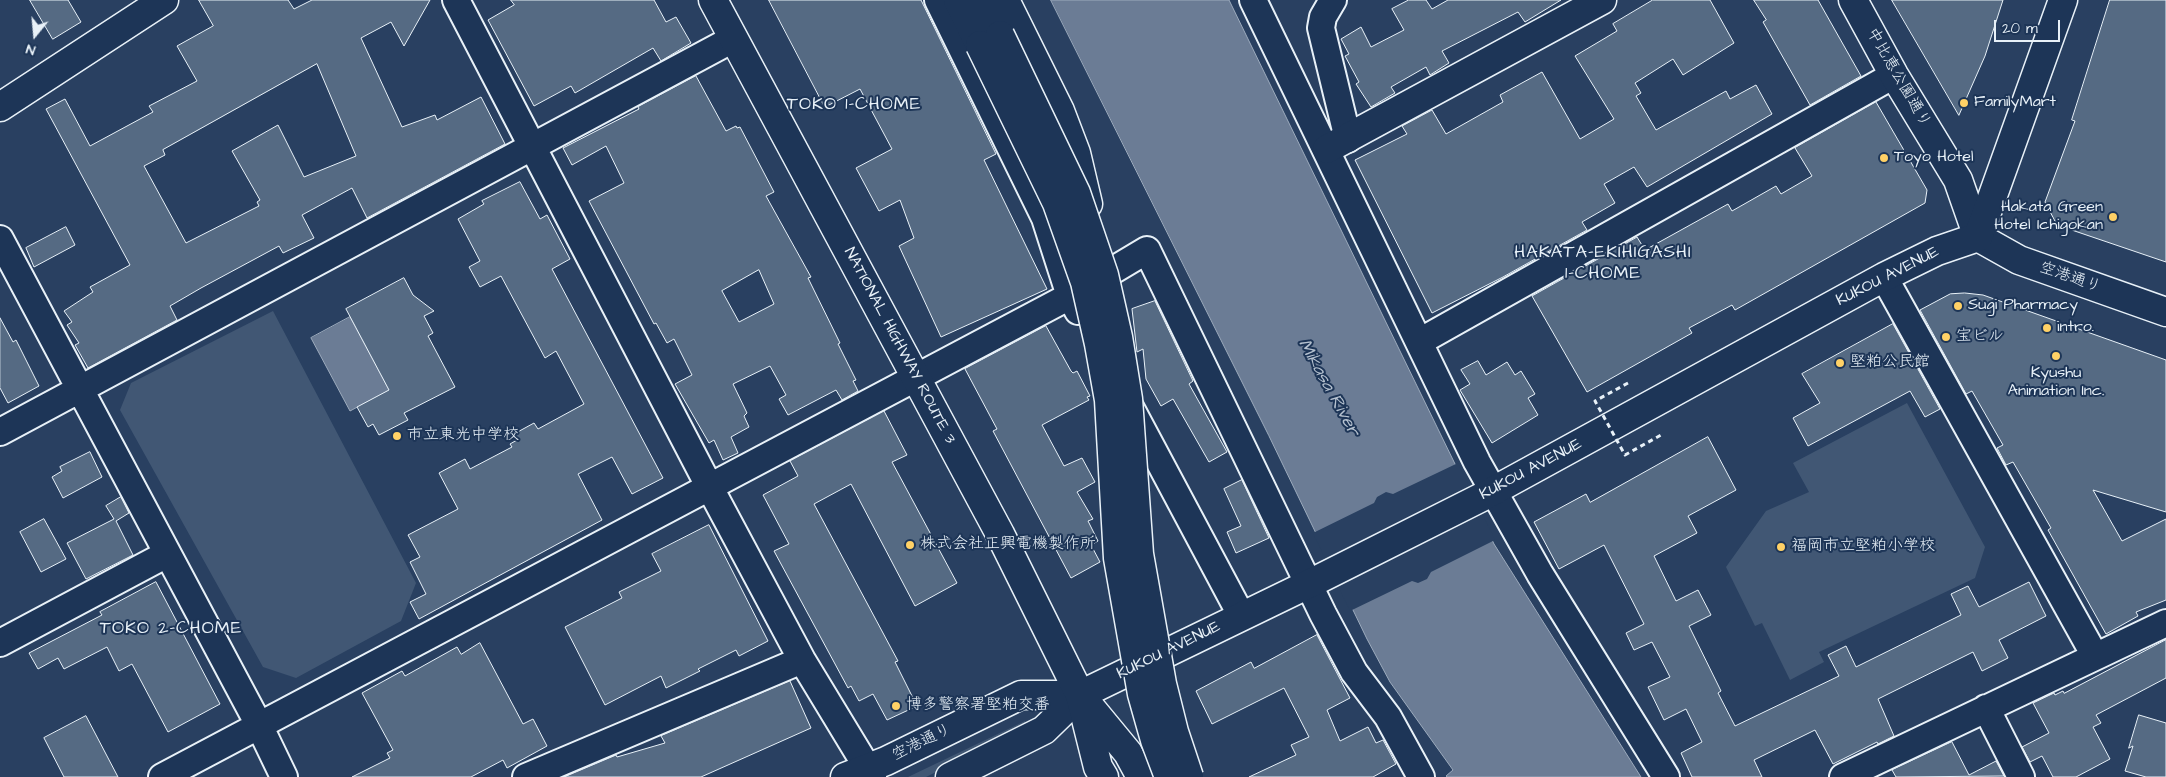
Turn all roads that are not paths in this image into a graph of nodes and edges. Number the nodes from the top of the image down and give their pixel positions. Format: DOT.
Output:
graph roads {
  1 [pos="164,0"];
  2 [pos="456,0"];
  3 [pos="712,0"];
  4 [pos="938,0"];
  5 [pos="958,0"];
  6 [pos="983,0"];
  7 [pos="1005,0"];
  8 [pos="1253,0"];
  9 [pos="1333,0"];
  10 [pos="1602,0"];
  11 [pos="1853,0"];
  12 [pos="2063,0"];
  13 [pos="733,39"];
  14 [pos="1894,75"];
  15 [pos="0,107"];
  16 [pos="1337,144"];
  17 [pos="533,146"];
  18 [pos="1978,237"];
  19 [pos="0,239"];
  20 [pos="1104,275"];
  21 [pos="1884,277"];
  22 [pos="1070,296"];
  23 [pos="2166,311"];
  24 [pos="1419,342"];
  25 [pos="916,376"];
  26 [pos="80,390"];
  27 [pos="0,432"];
  28 [pos="709,486"];
  29 [pos="1489,493"];
  30 [pos="167,554"];
  31 [pos="1313,582"];
  32 [pos="1240,615"];
  33 [pos="2166,623"];
  34 [pos="0,643"];
  35 [pos="2095,656"];
  36 [pos="802,660"];
  37 [pos="1080,695"];
  38 [pos="1986,708"];
  39 [pos="259,725"];
  40 [pos="1880,769"];
  41 [pos="862,774"];
  42 [pos="162,777"];
  43 [pos="284,777"];
  44 [pos="526,777"];
  45 [pos="950,777"];
  46 [pos="1104,777"];
  47 [pos="1141,777"];
  48 [pos="1169,777"];
  49 [pos="1189,777"];
  50 [pos="1421,777"];
  51 [pos="1666,777"];
  52 [pos="1843,777"];
  53 [pos="2021,777"];
  1 -- 15 [label="main road"];
  2 -- 17 [label="street"];
  3 -- 13 [label="main road, NATIONAL HIGHWAY ROUTE 3"];
  4 -- 22 [label="street"];
  5 -- 48 [label="main road, bridge"];
  6 -- 20 [label="main road, bridge"];
  7 -- 20 [label="main road, bridge"];
  8 -- 16 [label="street"];
  9 -- 16 [label="street"];
  10 -- 16 [label="main road"];
  11 -- 14 [label="main road, 中比恵公園通り"];
  12 -- 18 [label="main road"];
  13 -- 17 [label="street"];
  13 -- 25 [label="main road, NATIONAL HIGHWAY ROUTE 3"];
  14 -- 18 [label="main road, 中比恵公園通り"];
  14 -- 24 [label="street"];
  16 -- 24 [label="street"];
  17 -- 26 [label="street"];
  17 -- 28 [label="street"];
  18 -- 21 [label="main road, KUKOU AVENUE"];
  18 -- 23 [label="main road, 空港通り"];
  19 -- 26 [label="street"];
  20 -- 49 [label="main road, bridge"];
  21 -- 29 [label="main road, KUKOU AVENUE"];
  21 -- 35 [label="street"];
  22 -- 25 [label="street"];
  22 -- 31 [label="street"];
  22 -- 32 [label="street"];
  24 -- 29 [label="street"];
  25 -- 28 [label="street"];
  25 -- 37 [label="main road, NATIONAL HIGHWAY ROUTE 3"];
  26 -- 27 [label="street"];
  26 -- 30 [label="street"];
  28 -- 36 [label="street"];
  28 -- 39 [label="street"];
  29 -- 31 [label="main road, KUKOU AVENUE"];
  29 -- 51 [label="street"];
  30 -- 34 [label="street"];
  30 -- 39 [label="street"];
  31 -- 32 [label="main road, KUKOU AVENUE"];
  31 -- 50 [label="street"];
  32 -- 37 [label="main road, KUKOU AVENUE"];
  33 -- 35 [label="street"];
  35 -- 38 [label="street"];
  36 -- 41 [label="street"];
  36 -- 44 [label="street"];
  37 -- 41 [label="main road, 空港通り"];
  37 -- 45 [label="main road"];
  37 -- 46 [label="main road, NATIONAL HIGHWAY ROUTE 3"];
  37 -- 47 [label="main road, NATIONAL HIGHWAY ROUTE 3"];
  38 -- 40 [label="street"];
  38 -- 53 [label="street"];
  39 -- 42 [label="street"];
  39 -- 43 [label="street"];
  40 -- 52 [label="street"];
}
